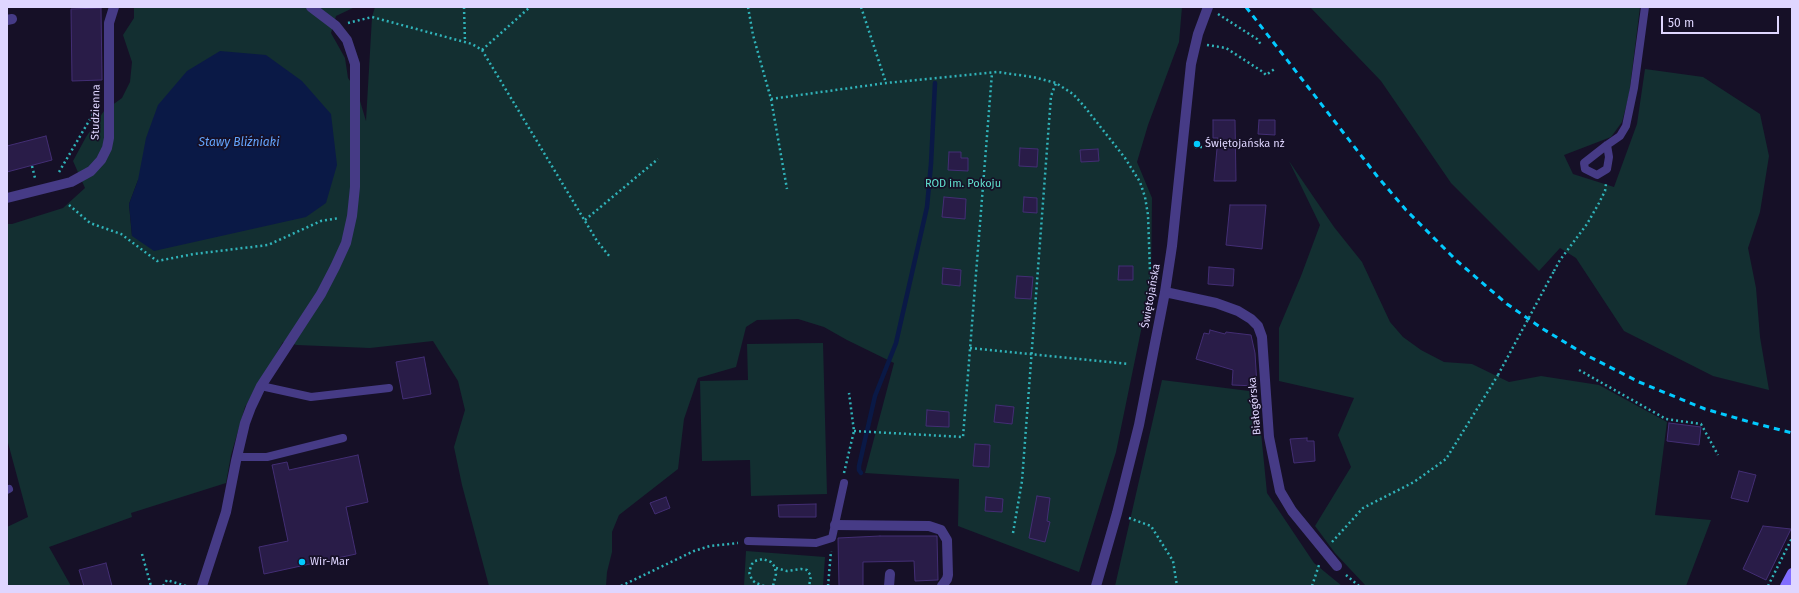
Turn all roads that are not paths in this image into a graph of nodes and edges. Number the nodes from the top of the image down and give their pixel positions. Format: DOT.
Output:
graph roads {
  1 [pos="114,7"];
  2 [pos="311,7"];
  3 [pos="1645,7"];
  4 [pos="1212,10"];
  5 [pos="1607,145"];
  6 [pos="7,198"];
  7 [pos="1165,292"];
  8 [pos="261,386"];
  9 [pos="389,388"];
  10 [pos="343,438"];
  11 [pos="237,457"];
  12 [pos="844,483"];
  13 [pos="836,525"];
  14 [pos="748,541"];
  15 [pos="1337,566"];
  16 [pos="1792,573"];
  17 [pos="890,574"];
  18 [pos="202,586"];
  19 [pos="889,586"];
  20 [pos="942,586"];
  21 [pos="1096,586"];
  22 [pos="1785,586"];
  1 -- 6 [label="street, Studzienna"];
  2 -- 8 [label="street"];
  3 -- 5 [label="lane"];
  4 -- 7 [label="street, Świętojańska"];
  5 -- 5 [label="lane"];
  7 -- 15 [label="street, Białogórska"];
  7 -- 21 [label="street, Świętojańska"];
  8 -- 9 [label="lane"];
  8 -- 11 [label="street"];
  10 -- 11 [label="lane"];
  11 -- 18 [label="street"];
  12 -- 13 [label="lane"];
  13 -- 14 [label="lane"];
  13 -- 20 [label="street"];
  16 -- 22 [label="street"];
  17 -- 19 [label="street"];
}
